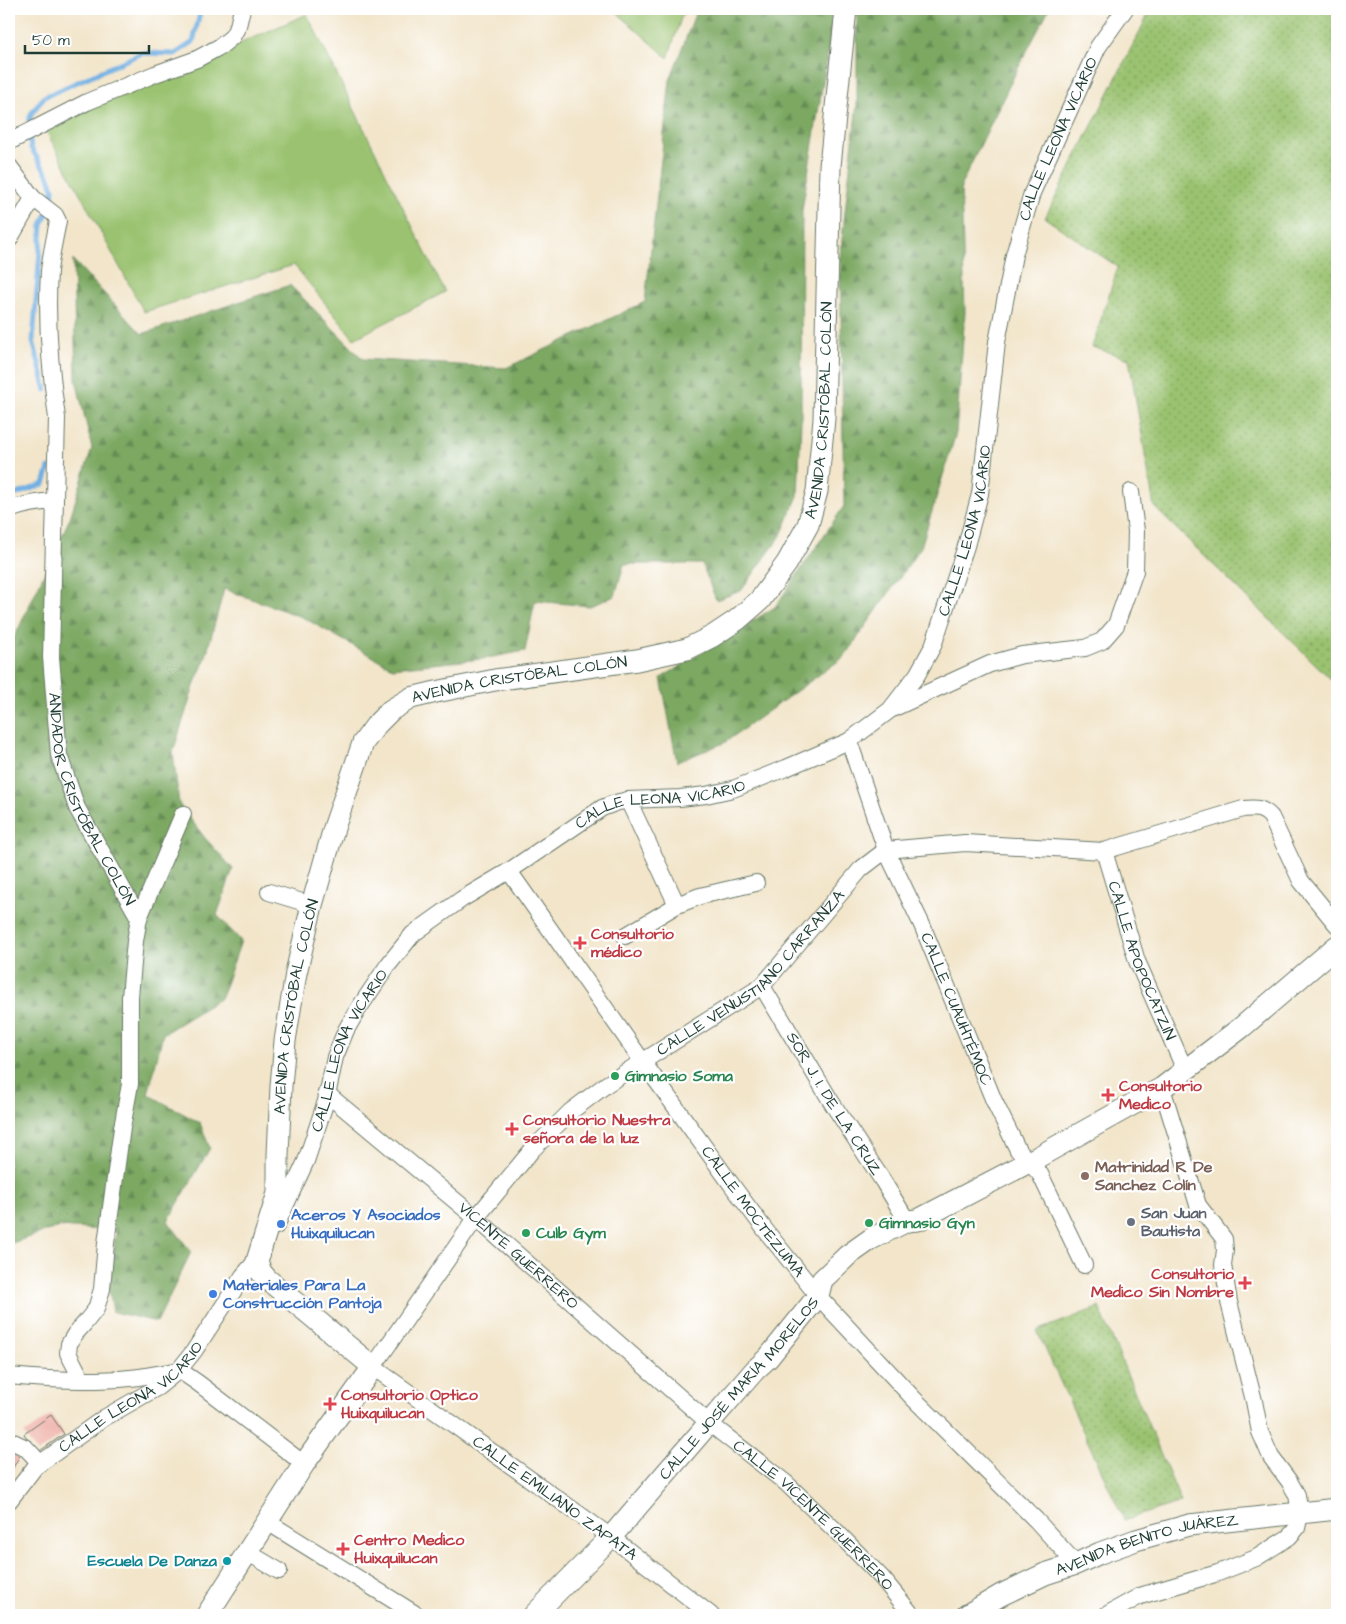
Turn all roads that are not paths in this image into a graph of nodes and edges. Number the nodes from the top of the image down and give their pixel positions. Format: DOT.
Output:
graph roads {
  1 [pos="242,9"];
  2 [pos="846,9"];
  3 [pos="1125,9"];
  4 [pos="22,135"];
  5 [pos="9,166"];
  6 [pos="33,198"];
  7 [pos="9,240"];
  8 [pos="1131,492"];
  9 [pos="55,501"];
  10 [pos="9,510"];
  11 [pos="890,710"];
  12 [pos="848,741"];
  13 [pos="628,800"];
  14 [pos="183,814"];
  15 [pos="886,850"];
  16 [pos="1104,851"];
  17 [pos="509,871"];
  18 [pos="756,883"];
  19 [pos="269,892"];
  20 [pos="312,905"];
  21 [pos="677,905"];
  22 [pos="139,918"];
  23 [pos="1337,926"];
  24 [pos="624,936"];
  25 [pos="1337,946"];
  26 [pos="762,986"];
  27 [pos="643,1062"];
  28 [pos="1184,1070"];
  29 [pos="1162,1088"];
  30 [pos="326,1093"];
  31 [pos="1029,1162"];
  32 [pos="476,1218"];
  33 [pos="906,1221"];
  34 [pos="256,1261"];
  35 [pos="1084,1266"];
  36 [pos="818,1296"];
  37 [pos="372,1367"];
  38 [pos="178,1370"];
  39 [pos="9,1376"];
  40 [pos="82,1380"];
  41 [pos="709,1422"];
  42 [pos="9,1440"];
  43 [pos="40,1463"];
  44 [pos="304,1464"];
  45 [pos="9,1501"];
  46 [pos="1337,1509"];
  47 [pos="1300,1514"];
  48 [pos="266,1521"];
  49 [pos="611,1537"];
  50 [pos="247,1552"];
  51 [pos="1076,1564"];
  52 [pos="279,1571"];
  53 [pos="1125,1610"];
  54 [pos="207,1615"];
  55 [pos="417,1615"];
  56 [pos="534,1615"];
  57 [pos="711,1615"];
  58 [pos="912,1615"];
  59 [pos="967,1615"];
  60 [pos="1106,1615"];
  1 -- 4 [label="street"];
  2 -- 20 [label="main road, AVENIDA CRISTÓBAL COLÓN"];
  3 -- 11 [label="street, CALLE LEONA VICARIO"];
  5 -- 6 [label="street"];
  6 -- 7 [label="street"];
  6 -- 9 [label="street, ANDADOR CRISTÓBAL COLÓN"];
  8 -- 11 [label="street"];
  9 -- 10 [label="street"];
  9 -- 22 [label="street, ANDADOR CRISTÓBAL COLÓN"];
  11 -- 12 [label="street, CALLE LEONA VICARIO"];
  12 -- 13 [label="street, CALLE LEONA VICARIO"];
  12 -- 15 [label="street, CALLE CUAUHTÉMOC"];
  13 -- 17 [label="street, CALLE LEONA VICARIO"];
  13 -- 21 [label="street"];
  14 -- 22 [label="street"];
  15 -- 16 [label="street"];
  15 -- 26 [label="street, CALLE VENUSTIANO CARRANZA"];
  15 -- 31 [label="street, CALLE CUAUHTÉMOC"];
  16 -- 23 [label="street"];
  16 -- 28 [label="street, CALLE APOPOCATZIN"];
  17 -- 27 [label="street, CALLE MOCTEZUMA"];
  17 -- 30 [label="street, CALLE LEONA VICARIO"];
  18 -- 21 [label="street"];
  19 -- 20 [label="street"];
  20 -- 34 [label="main road, AVENIDA CRISTÓBAL COLÓN"];
  21 -- 24 [label="street"];
  22 -- 40 [label="street, ANDADOR CRISTÓBAL COLÓN"];
  25 -- 28 [label="main road, CALLE JOSÉ MARÍA MORELOS"];
  26 -- 27 [label="street, CALLE VENUSTIANO CARRANZA"];
  26 -- 33 [label="street, SOR J. I. DE LA CRUZ"];
  27 -- 32 [label="street, CALLE VENUSTIANO CARRANZA"];
  27 -- 36 [label="street, CALLE MOCTEZUMA"];
  28 -- 29 [label="main road, CALLE JOSÉ MARÍA MORELOS"];
  29 -- 31 [label="main road, CALLE JOSÉ MARÍA MORELOS"];
  29 -- 47 [label="street"];
  30 -- 32 [label="street, VICENTE GUERRERO"];
  30 -- 34 [label="street, CALLE LEONA VICARIO"];
  31 -- 33 [label="main road, CALLE JOSÉ MARÍA MORELOS"];
  31 -- 35 [label="street, CALLE CUAUHTÉMOC"];
  32 -- 37 [label="street, CALLE VENUSTIANO CARRANZA"];
  32 -- 41 [label="street, VICENTE GUERRERO"];
  33 -- 36 [label="main road, CALLE JOSÉ MARÍA MORELOS"];
  34 -- 37 [label="main road"];
  34 -- 38 [label="street, CALLE LEONA VICARIO"];
  36 -- 41 [label="main road, CALLE JOSÉ MARÍA MORELOS"];
  36 -- 51 [label="street, CALLE MOCTEZUMA"];
  37 -- 44 [label="main road"];
  37 -- 49 [label="street, CALLE EMILIANO ZAPATA"];
  38 -- 40 [label="street"];
  38 -- 43 [label="street, CALLE LEONA VICARIO"];
  38 -- 44 [label="street"];
  39 -- 40 [label="street"];
  41 -- 49 [label="main road, CALLE JOSÉ MARÍA MORELOS"];
  41 -- 58 [label="street, CALLE VICENTE GUERRERO"];
  42 -- 43 [label="street"];
  43 -- 45 [label="street, CALLE LEONA VICARIO"];
  44 -- 48 [label="main road"];
  46 -- 47 [label="main road, AVENIDA BENITO JUÁREZ"];
  47 -- 51 [label="main road, AVENIDA BENITO JUÁREZ"];
  47 -- 53 [label="street"];
  48 -- 50 [label="main road"];
  48 -- 55 [label="street"];
  49 -- 56 [label="main road, CALLE JOSÉ MARÍA MORELOS"];
  49 -- 57 [label="street, CALLE EMILIANO ZAPATA"];
  50 -- 52 [label="street"];
  50 -- 54 [label="main road"];
  51 -- 59 [label="main road, AVENIDA BENITO JUÁREZ"];
  53 -- 60 [label="street"];
}
